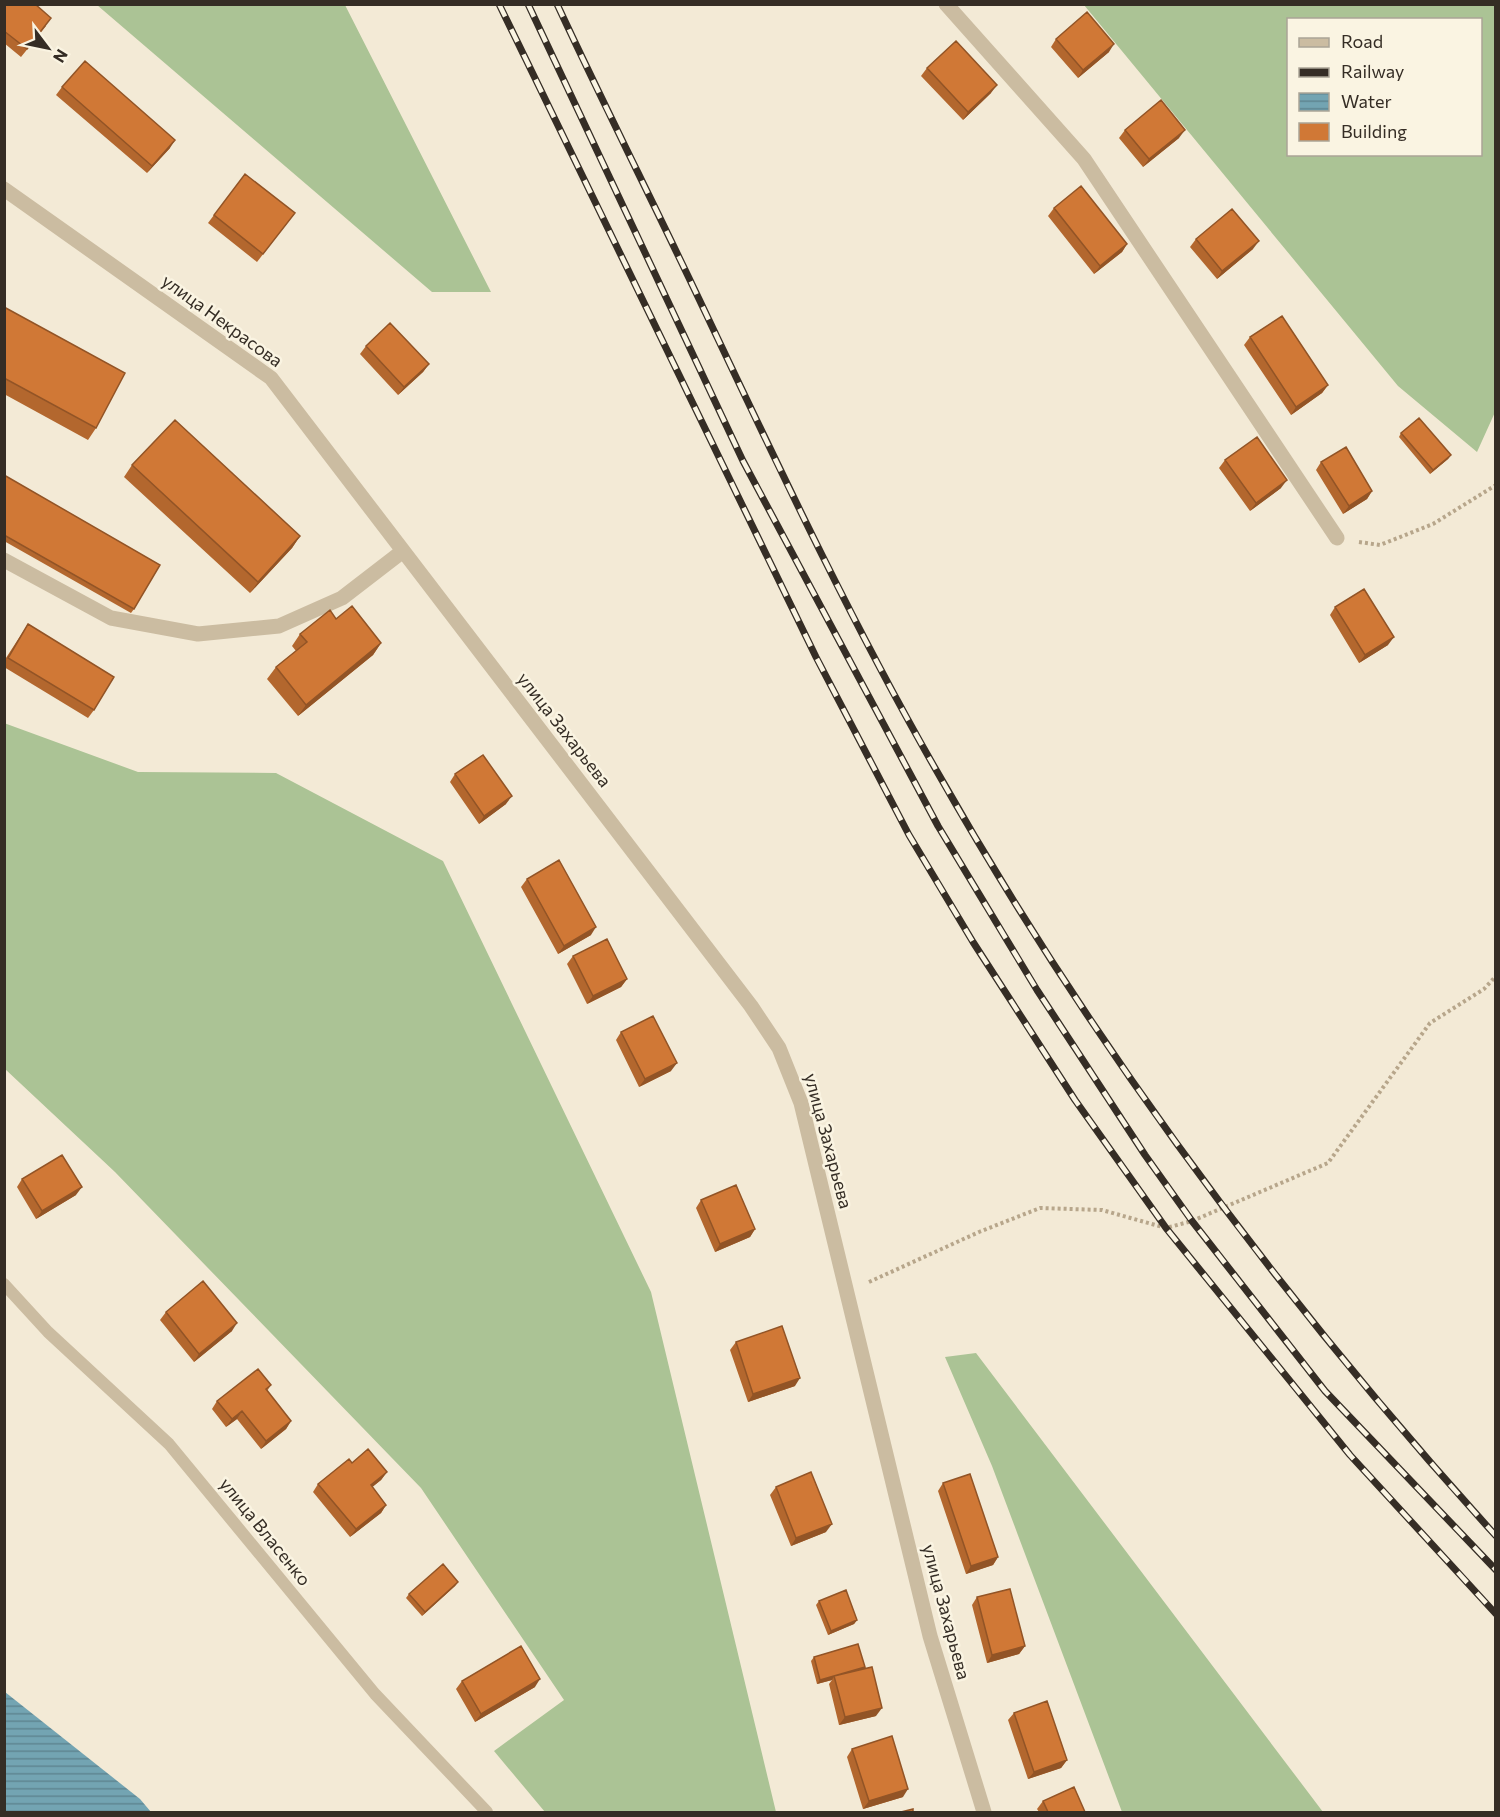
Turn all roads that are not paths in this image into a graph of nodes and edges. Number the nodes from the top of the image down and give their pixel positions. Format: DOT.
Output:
graph roads {
  1 [pos="946,4"];
  2 [pos="4,189"];
  3 [pos="1336,538"];
  4 [pos="403,551"];
  5 [pos="4,560"];
  6 [pos="4,1284"];
  7 [pos="488,1812"];
  8 [pos="984,1812"];
  1 -- 3 [label="street"];
  2 -- 4 [label="street, улица Некрасова"];
  4 -- 5 [label="street"];
  4 -- 8 [label="street, улица Захарьева"];
  6 -- 7 [label="lane, улица Власенко"];
}
